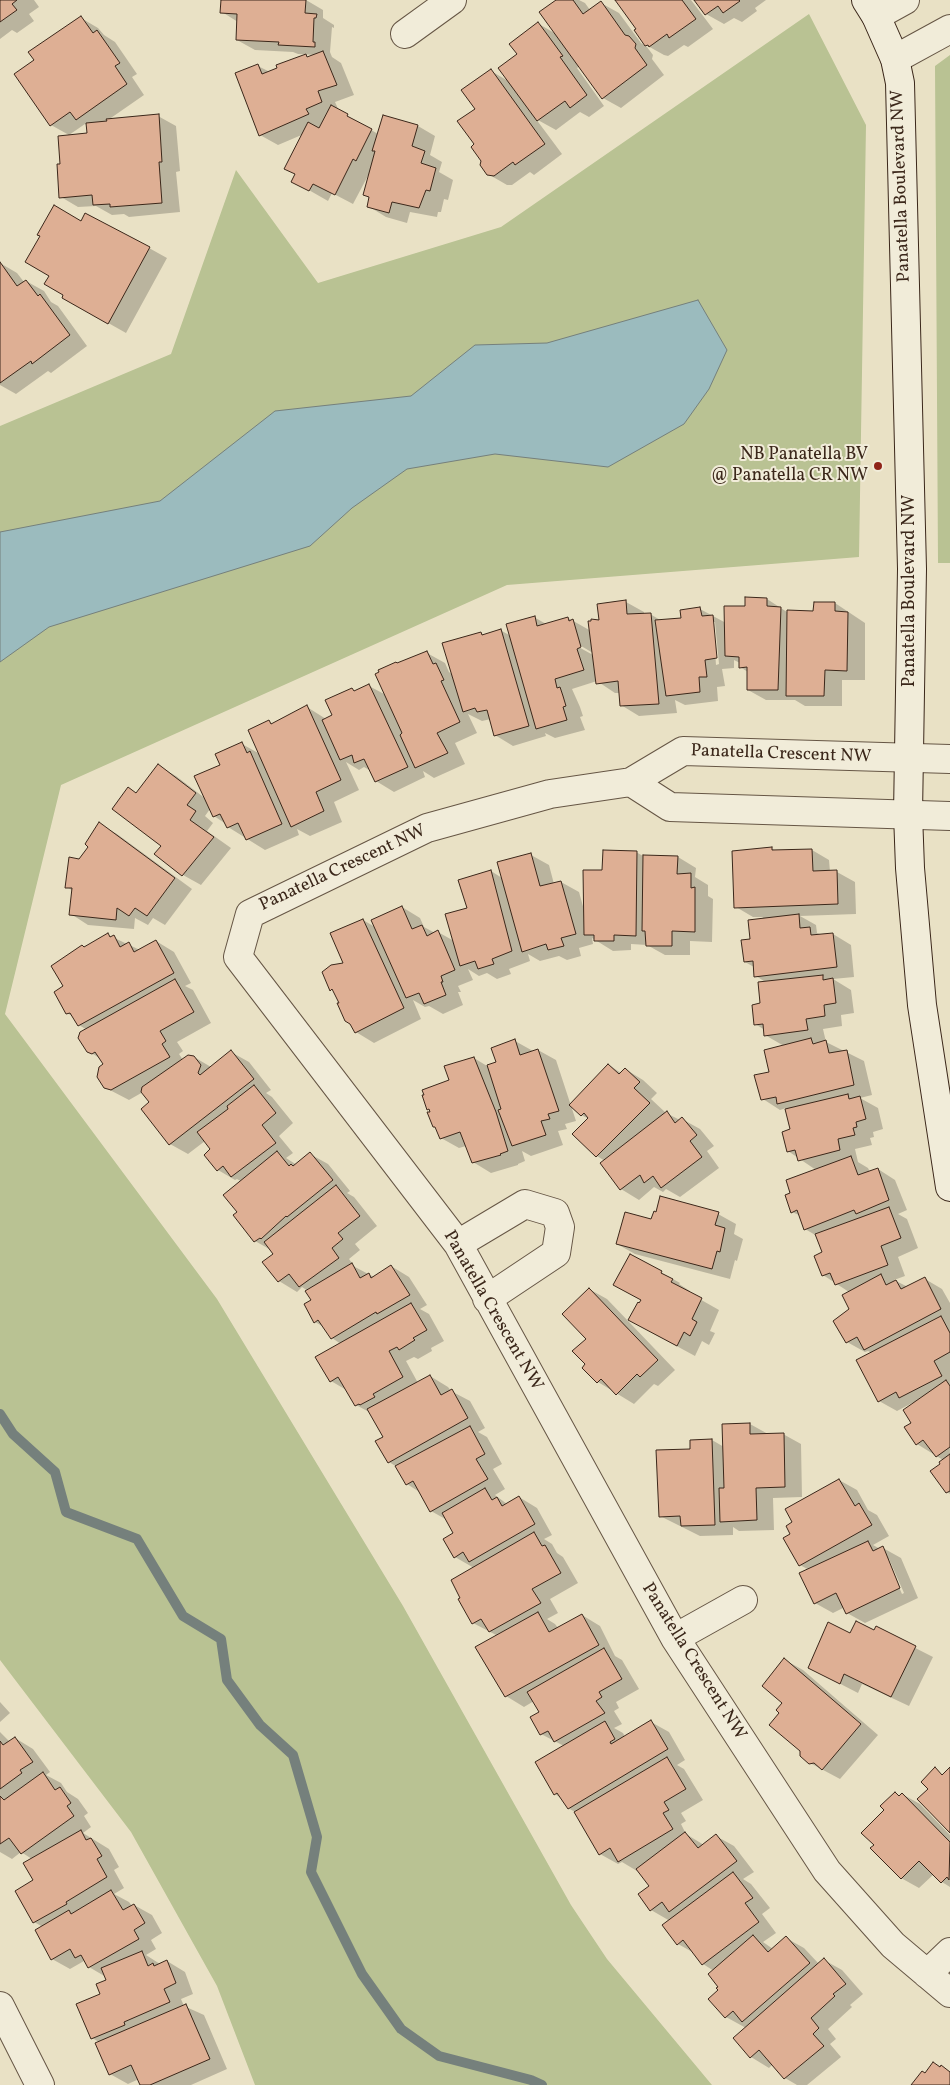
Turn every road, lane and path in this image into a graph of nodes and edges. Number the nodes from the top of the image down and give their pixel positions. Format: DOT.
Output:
graph roads {
  1 [pos="452,0"];
  2 [pos="905,0"];
  3 [pos="868,4"];
  4 [pos="950,29"];
  5 [pos="405,34"];
  6 [pos="895,59"];
  7 [pos="909,758"];
  8 [pos="950,759"];
  9 [pos="631,782"];
  10 [pos="908,814"];
  11 [pos="950,816"];
  12 [pos="950,1187"];
  13 [pos="458,1244"];
  14 [pos="487,1299"];
  15 [pos="743,1600"];
  16 [pos="675,1638"];
  17 [pos="950,1952"];
  18 [pos="927,1974"];
  19 [pos="950,1993"];
  20 [pos="0,2006"];
  21 [pos="40,2085"];
  1 -- 5 [label="street"];
  2 -- 3 [label="street"];
  3 -- 6 [label="street, Panatella Boulevard NW"];
  4 -- 6 [label="street"];
  6 -- 7 [label="street, Panatella Boulevard NW"];
  7 -- 8 [label="street, Panatella Crescent NW"];
  7 -- 9 [label="street, Panatella Crescent NW"];
  7 -- 10 [label="street, Panatella Boulevard NW"];
  9 -- 10 [label="street"];
  9 -- 13 [label="street, Panatella Crescent NW"];
  10 -- 11 [label="street"];
  10 -- 12 [label="street, Panatella Boulevard NW"];
  13 -- 14 [label="street, Panatella Crescent NW"];
  13 -- 14 [label="street"];
  14 -- 16 [label="street, Panatella Crescent NW"];
  15 -- 16 [label="street"];
  16 -- 18 [label="street, Panatella Crescent NW"];
  17 -- 18 [label="street"];
  18 -- 19 [label="street, Panatella Crescent NW"];
  20 -- 21 [label="street"];
}
